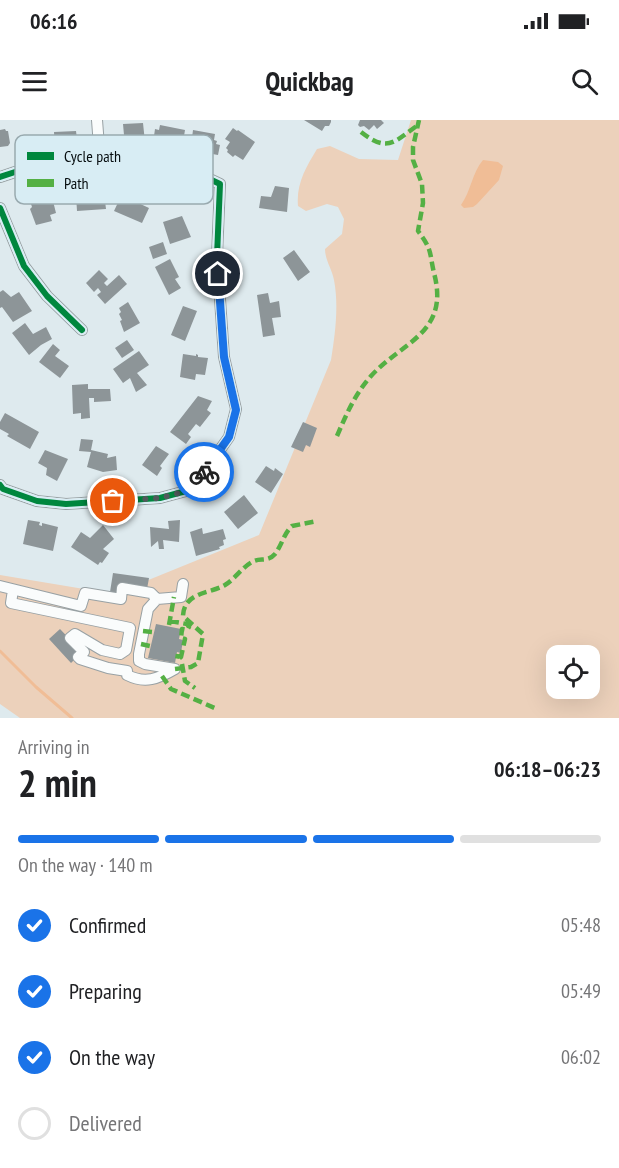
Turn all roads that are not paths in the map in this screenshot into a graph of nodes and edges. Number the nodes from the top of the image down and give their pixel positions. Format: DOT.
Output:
graph roads {
  1 [pos="96,120"];
  2 [pos="98,135"];
  3 [pos="15,172"];
  4 [pos="0,177"];
  5 [pos="213,181"];
  6 [pos="0,208"];
  7 [pos="82,330"];
  8 [pos="0,485"];
  9 [pos="183,584"];
  10 [pos="0,586"];
  11 [pos="13,590"];
  12 [pos="157,599"];
  1 -- 2 [label="street"];
  3 -- 4 [label="street"];
  5 -- 8 [label="street"];
  6 -- 7 [label="street"];
  9 -- 12 [label="street"];
  10 -- 11 [label="street"];
  11 -- 12 [label="street"];
  11 -- 12 [label="street"];
}
